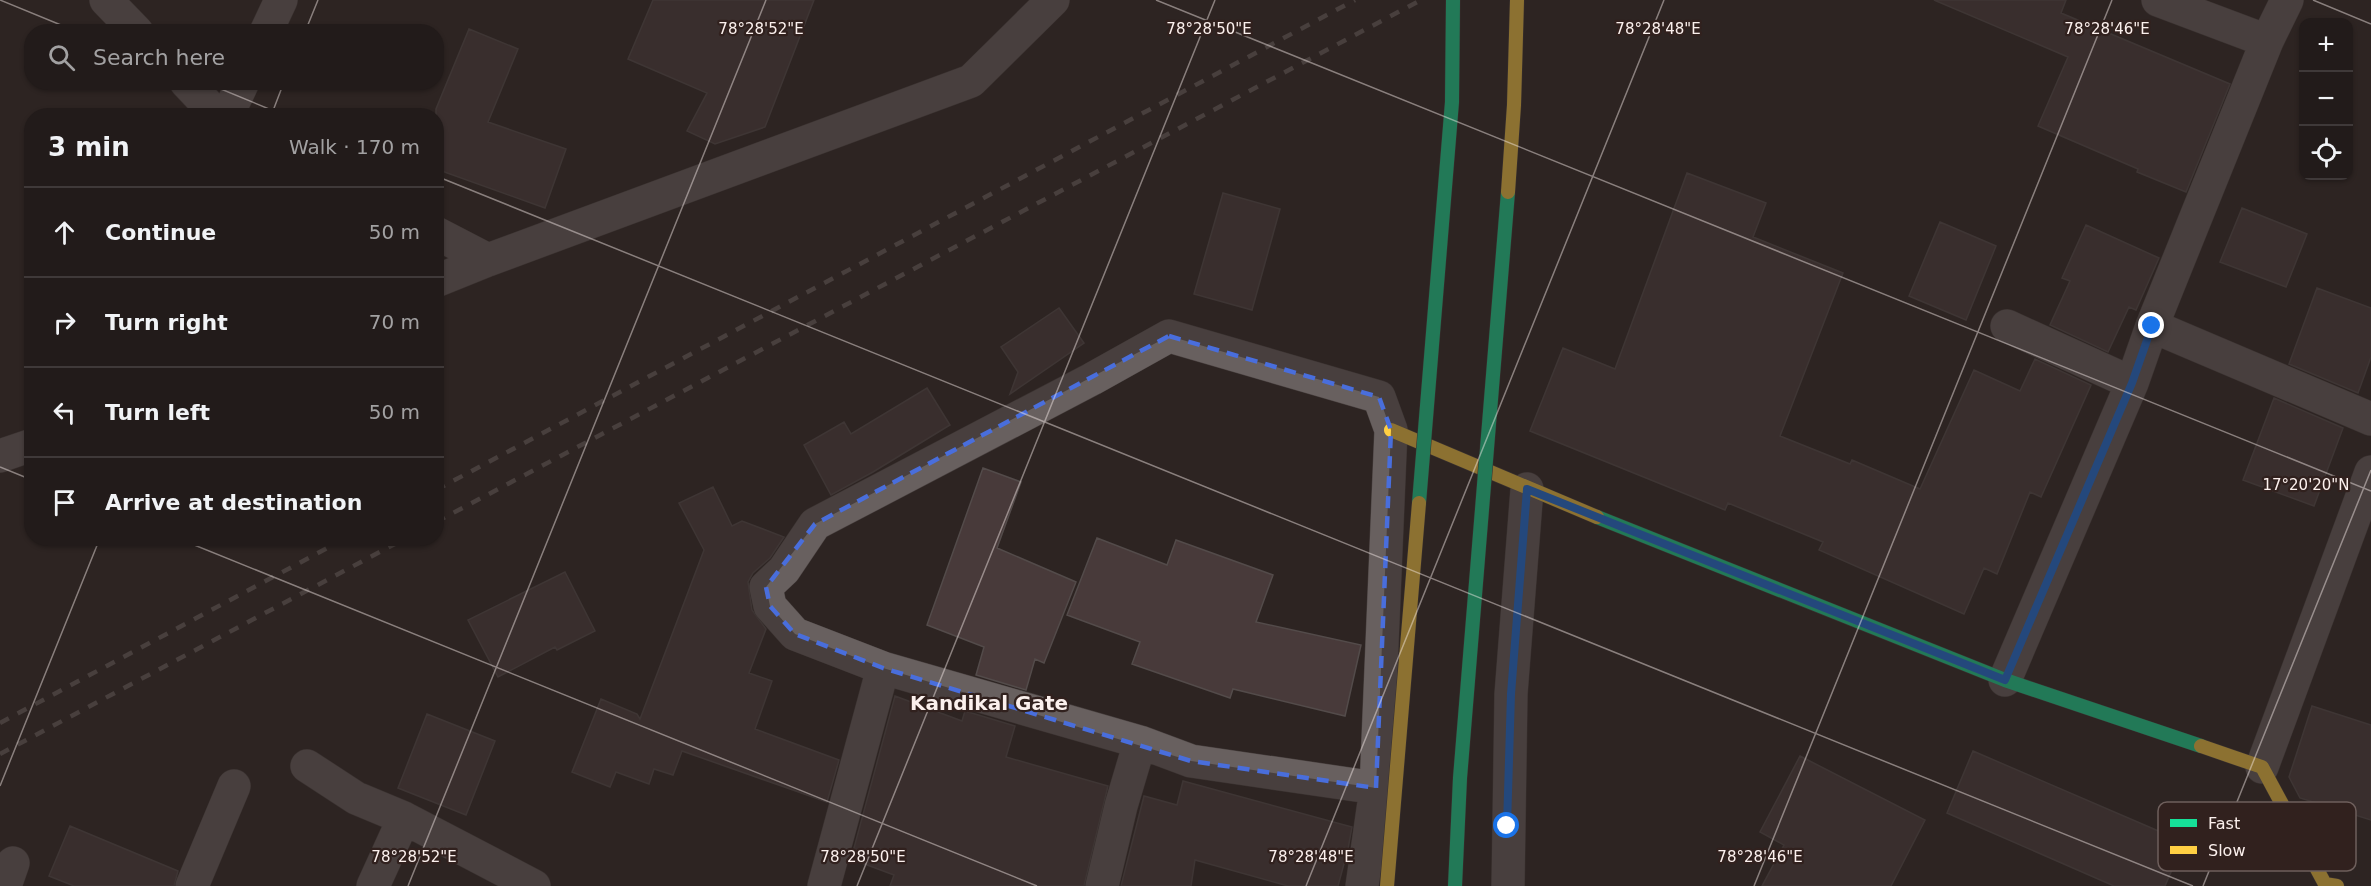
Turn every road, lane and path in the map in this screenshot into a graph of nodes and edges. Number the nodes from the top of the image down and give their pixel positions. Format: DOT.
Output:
graph roads {
  1 [pos="106,0"];
  2 [pos="281,0"];
  3 [pos="1053,0"];
  4 [pos="1453,0"];
  5 [pos="1517,0"];
  6 [pos="2158,0"];
  7 [pos="2287,0"];
  8 [pos="129,24"];
  9 [pos="270,24"];
  10 [pos="2267,41"];
  11 [pos="194,90"];
  12 [pos="239,90"];
  13 [pos="210,108"];
  14 [pos="231,108"];
  15 [pos="444,237"];
  16 [pos="488,260"];
  17 [pos="444,278"];
  18 [pos="2007,326"];
  19 [pos="2152,326"];
  20 [pos="2132,383"];
  21 [pos="2371,419"];
  22 [pos="1391,430"];
  23 [pos="24,448"];
  24 [pos="0,456"];
  25 [pos="2371,472"];
  26 [pos="1527,489"];
  27 [pos="883,668"];
  28 [pos="2005,680"];
  29 [pos="1140,742"];
  30 [pos="307,766"];
  31 [pos="2262,767"];
  32 [pos="234,786"];
  33 [pos="1376,788"];
  34 [pos="2282,802"];
  35 [pos="404,818"];
  36 [pos="2321,871"];
  37 [pos="2329,885"];
  38 [pos="192,886"];
  39 [pos="373,886"];
  40 [pos="534,886"];
  41 [pos="824,886"];
  42 [pos="1102,886"];
  43 [pos="1362,886"];
  44 [pos="1387,886"];
  45 [pos="1455,886"];
  46 [pos="1508,886"];
  1 -- 8 [label="street"];
  2 -- 9 [label="street"];
  3 -- 16 [label="street"];
  4 -- 44 [label="main road, bridge"];
  5 -- 45 [label="main road, bridge"];
  6 -- 10 [label="street"];
  7 -- 10 [label="street"];
  10 -- 19 [label="street"];
  11 -- 13 [label="street"];
  12 -- 14 [label="street"];
  15 -- 16 [label="street"];
  16 -- 17 [label="street"];
  18 -- 20 [label="street"];
  19 -- 20 [label="street"];
  19 -- 21 [label="street"];
  20 -- 28 [label="street"];
  22 -- 26 [label="main road"];
  22 -- 27 [label="street"];
  22 -- 33 [label="street"];
  23 -- 24 [label="street"];
  25 -- 31 [label="street"];
  26 -- 28 [label="main road"];
  26 -- 46 [label="street"];
  27 -- 29 [label="street"];
  27 -- 41 [label="street"];
  28 -- 31 [label="main road"];
  29 -- 33 [label="street"];
  29 -- 42 [label="street"];
  30 -- 35 [label="street"];
  31 -- 34 [label="main road"];
  32 -- 38 [label="street"];
  33 -- 43 [label="street"];
  35 -- 39 [label="street"];
  35 -- 40 [label="street"];
  36 -- 37 [label="main road"];
}
